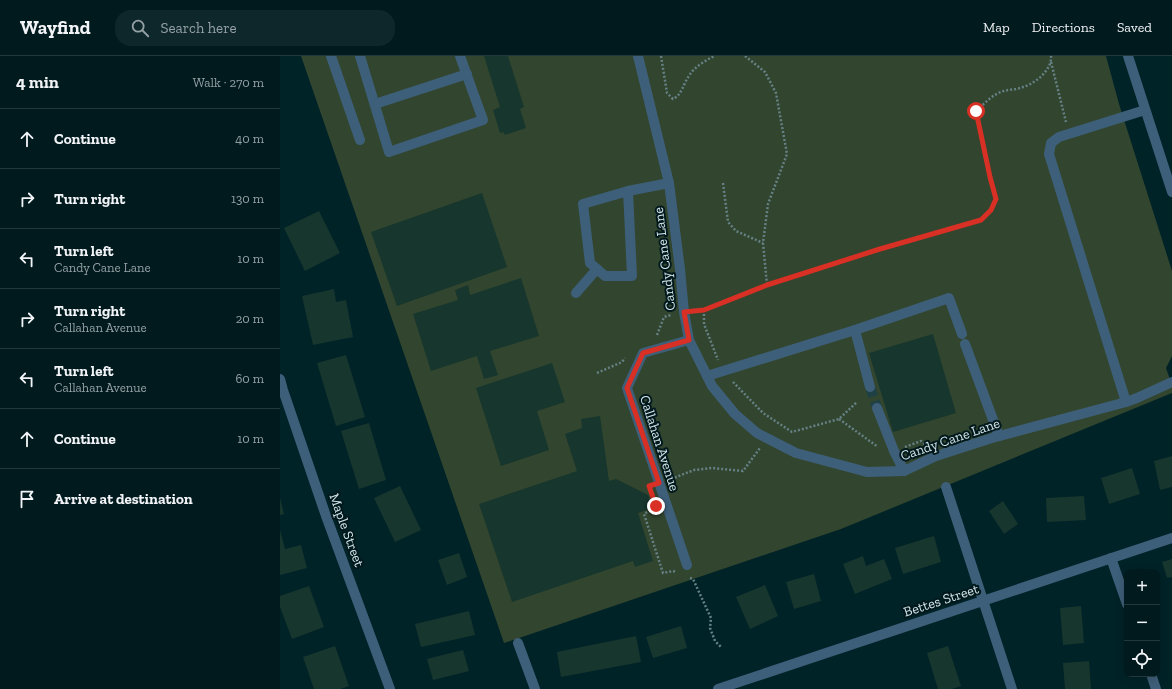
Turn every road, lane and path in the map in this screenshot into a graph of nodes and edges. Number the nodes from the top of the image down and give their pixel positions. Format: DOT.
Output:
graph roads {
  1 [pos="331,56"];
  2 [pos="360,56"];
  3 [pos="460,56"];
  4 [pos="638,56"];
  5 [pos="661,56"];
  6 [pos="714,56"];
  7 [pos="745,56"];
  8 [pos="1051,56"];
  9 [pos="1128,56"];
  10 [pos="1051,62"];
  11 [pos="467,74"];
  12 [pos="375,104"];
  13 [pos="1145,110"];
  14 [pos="1069,134"];
  15 [pos="360,140"];
  16 [pos="669,183"];
  17 [pos="723,183"];
  18 [pos="628,190"];
  19 [pos="1172,192"];
  20 [pos="763,243"];
  21 [pos="597,268"];
  22 [pos="767,285"];
  23 [pos="576,293"];
  24 [pos="704,310"];
  25 [pos="684,312"];
  26 [pos="855,330"];
  27 [pos="689,340"];
  28 [pos="723,371"];
  29 [pos="707,376"];
  30 [pos="280,378"];
  31 [pos="1172,382"];
  32 [pos="870,387"];
  33 [pos="857,402"];
  34 [pos="1126,402"];
  35 [pos="876,408"];
  36 [pos="778,423"];
  37 [pos="999,436"];
  38 [pos="767,438"];
  39 [pos="904,471"];
  40 [pos="659,483"];
  41 [pos="946,487"];
  42 [pos="656,506"];
  43 [pos="1172,538"];
  44 [pos="1112,558"];
  45 [pos="687,565"];
  46 [pos="680,574"];
  47 [pos="686,576"];
  48 [pos="1124,595"];
  49 [pos="983,601"];
  50 [pos="518,643"];
  51 [pos="722,648"];
  52 [pos="1152,677"];
  53 [pos="730,687"];
  54 [pos="390,689"];
  55 [pos="535,689"];
  56 [pos="718,689"];
  57 [pos="1012,689"];
  58 [pos="1156,689"];
  1 -- 15 [label="street"];
  2 -- 12 [label="street"];
  3 -- 11 [label="street"];
  4 -- 16 [label="street, Candy Cane Lane"];
  5 -- 6 [label="path"];
  7 -- 20 [label="path"];
  8 -- 10 [label="path"];
  9 -- 13 [label="street"];
  10 -- 14 [label="path"];
  10 -- 22 [label="path"];
  11 -- 12 [label="street"];
  11 -- 12 [label="street"];
  13 -- 14 [label="street"];
  13 -- 19 [label="street"];
  14 -- 34 [label="street"];
  16 -- 18 [label="street"];
  16 -- 25 [label="street, Candy Cane Lane"];
  17 -- 20 [label="path"];
  18 -- 21 [label="street"];
  18 -- 21 [label="street"];
  20 -- 22 [label="path"];
  21 -- 23 [label="street"];
  22 -- 24 [label="path"];
  24 -- 25 [label="path"];
  24 -- 28 [label="path"];
  25 -- 27 [label="street, Candy Cane Lane"];
  26 -- 28 [label="street"];
  26 -- 32 [label="street"];
  26 -- 37 [label="street"];
  27 -- 29 [label="street, Candy Cane Lane"];
  27 -- 40 [label="street, Callahan Avenue"];
  28 -- 29 [label="street"];
  28 -- 36 [label="path"];
  29 -- 38 [label="street, Candy Cane Lane"];
  30 -- 54 [label="street, Maple Street"];
  31 -- 34 [label="street, Candy Cane Lane"];
  33 -- 36 [label="path"];
  34 -- 37 [label="street, Candy Cane Lane"];
  35 -- 39 [label="street"];
  36 -- 38 [label="path"];
  37 -- 39 [label="street, Candy Cane Lane"];
  38 -- 39 [label="street, Candy Cane Lane"];
  38 -- 40 [label="path"];
  40 -- 45 [label="street, Callahan Avenue"];
  41 -- 49 [label="street"];
  42 -- 46 [label="path"];
  43 -- 44 [label="street, Bettes Street"];
  44 -- 48 [label="street"];
  44 -- 49 [label="street, Bettes Street"];
  47 -- 51 [label="path"];
  49 -- 53 [label="street, Bettes Street"];
  49 -- 57 [label="street"];
  50 -- 55 [label="street"];
  52 -- 58 [label="street"];
  53 -- 56 [label="street, Bettes Street"];
}
